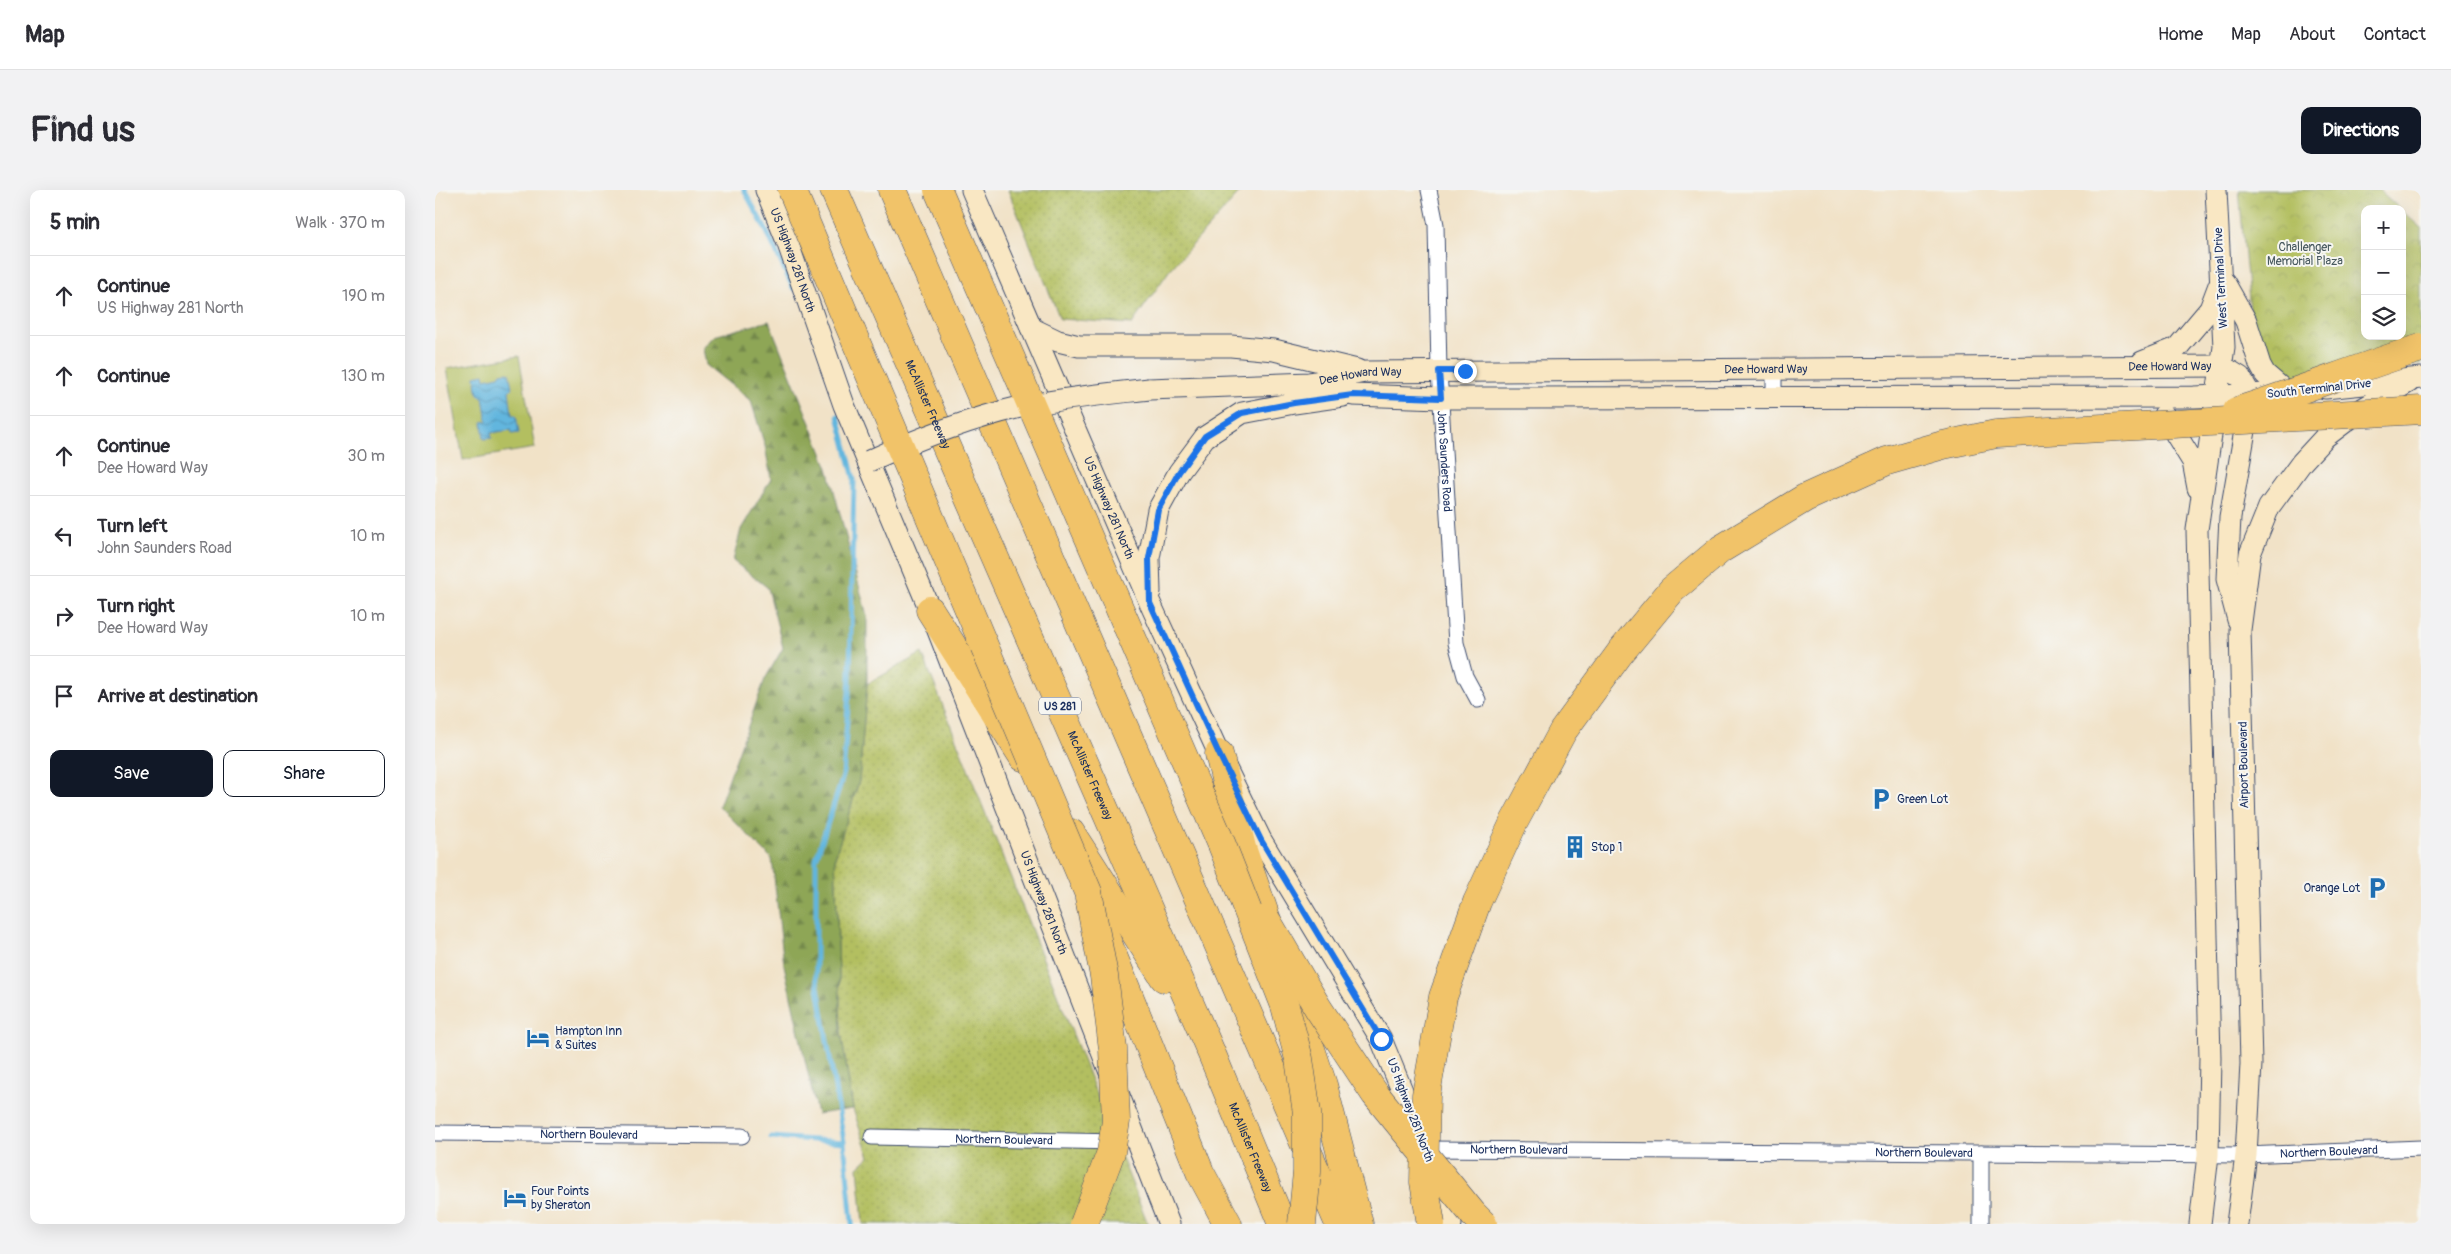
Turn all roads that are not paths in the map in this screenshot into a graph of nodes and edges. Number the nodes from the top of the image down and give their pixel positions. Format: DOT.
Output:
graph roads {
  1 [pos="766,190"];
  2 [pos="792,190"];
  3 [pos="834,190"];
  4 [pos="892,190"];
  5 [pos="938,190"];
  6 [pos="972,190"];
  7 [pos="1429,190"];
  8 [pos="2216,190"];
  9 [pos="2222,278"];
  10 [pos="1031,328"];
  11 [pos="2421,348"];
  12 [pos="2133,366"];
  13 [pos="2222,366"];
  14 [pos="2085,367"];
  15 [pos="1774,369"];
  16 [pos="1439,371"];
  17 [pos="1365,372"];
  18 [pos="2418,378"];
  19 [pos="1310,383"];
  20 [pos="2286,392"];
  21 [pos="1353,395"];
  22 [pos="1774,396"];
  23 [pos="1957,396"];
  24 [pos="2251,396"];
  25 [pos="2129,397"];
  26 [pos="2217,397"];
  27 [pos="1441,398"];
  28 [pos="2421,410"];
  29 [pos="2198,423"];
  30 [pos="869,461"];
  31 [pos="2201,504"];
  32 [pos="1150,603"];
  33 [pos="929,610"];
  34 [pos="2240,630"];
  35 [pos="1478,700"];
  36 [pos="1219,754"];
  37 [pos="1222,845"];
  38 [pos="1088,892"];
  39 [pos="1211,1052"];
  40 [pos="435,1133"];
  41 [pos="742,1136"];
  42 [pos="872,1137"];
  43 [pos="1136,1142"];
  44 [pos="2421,1148"];
  45 [pos="1425,1149"];
  46 [pos="1981,1153"];
  47 [pos="2208,1155"];
  48 [pos="2246,1155"];
  49 [pos="1084,1224"];
  50 [pos="1169,1224"];
  51 [pos="1228,1224"];
  52 [pos="1282,1224"];
  53 [pos="1301,1224"];
  54 [pos="1339,1224"];
  55 [pos="1359,1224"];
  56 [pos="1431,1224"];
  57 [pos="1451,1224"];
  58 [pos="1483,1224"];
  59 [pos="1981,1224"];
  60 [pos="2200,1224"];
  61 [pos="2237,1224"];
  1 -- 30 [label="main road, US Highway 281 North"];
  2 -- 38 [label="highway, bridge"];
  3 -- 39 [label="highway, McAllister Freeway / US 281"];
  4 -- 54 [label="highway"];
  5 -- 37 [label="highway, bridge"];
  6 -- 10 [label="main road, US Highway 281 North"];
  7 -- 16 [label="street, John Saunders Road"];
  8 -- 9 [label="main road, West Terminal Drive"];
  9 -- 12 [label="main road"];
  9 -- 13 [label="main road, West Terminal Drive"];
  9 -- 20 [label="main road"];
  10 -- 17 [label="main road"];
  10 -- 32 [label="main road, US Highway 281 North"];
  11 -- 29 [label="highway, bridge"];
  12 -- 13 [label="main road, Dee Howard Way"];
  12 -- 14 [label="main road, Dee Howard Way"];
  13 -- 24 [label="main road"];
  13 -- 26 [label="main road"];
  14 -- 15 [label="main road, Dee Howard Way"];
  14 -- 23 [label="main road"];
  15 -- 16 [label="main road, Dee Howard Way"];
  15 -- 22 [label="street"];
  16 -- 17 [label="main road, Dee Howard Way"];
  16 -- 27 [label="street, John Saunders Road"];
  17 -- 19 [label="main road, Dee Howard Way"];
  18 -- 20 [label="main road, South Terminal Drive"];
  18 -- 34 [label="main road, Airport Boulevard"];
  19 -- 21 [label="main road, Dee Howard Way"];
  19 -- 30 [label="main road, Dee Howard Way, bridge"];
  20 -- 24 [label="main road, South Terminal Drive"];
  21 -- 27 [label="main road, Dee Howard Way"];
  21 -- 32 [label="main road"];
  22 -- 23 [label="main road, Dee Howard Way"];
  22 -- 27 [label="main road, Dee Howard Way"];
  23 -- 25 [label="main road, Dee Howard Way"];
  24 -- 26 [label="main road, South Terminal Drive"];
  24 -- 34 [label="main road"];
  25 -- 26 [label="main road, Dee Howard Way"];
  25 -- 31 [label="main road"];
  26 -- 31 [label="main road"];
  27 -- 35 [label="street, John Saunders Road"];
  28 -- 29 [label="highway, bridge"];
  29 -- 56 [label="highway, bridge"];
  30 -- 33 [label="main road, US Highway 281 North"];
  31 -- 47 [label="main road"];
  32 -- 36 [label="main road, US Highway 281 North"];
  33 -- 39 [label="highway"];
  33 -- 43 [label="main road, US Highway 281 North"];
  34 -- 48 [label="main road, Airport Boulevard"];
  36 -- 45 [label="main road, US Highway 281 North"];
  36 -- 55 [label="highway"];
  37 -- 53 [label="highway, bridge"];
  37 -- 58 [label="highway, bridge"];
  38 -- 49 [label="highway, bridge"];
  38 -- 51 [label="highway, bridge"];
  39 -- 52 [label="highway, McAllister Freeway / US 281"];
  40 -- 41 [label="street, Northern Boulevard"];
  42 -- 43 [label="street, Northern Boulevard"];
  43 -- 50 [label="main road, US Highway 281 North"];
  44 -- 48 [label="street, Northern Boulevard"];
  45 -- 46 [label="street, Northern Boulevard"];
  45 -- 57 [label="main road, US Highway 281 North"];
  46 -- 47 [label="street, Northern Boulevard"];
  46 -- 59 [label="street"];
  47 -- 48 [label="street, Northern Boulevard"];
  47 -- 60 [label="main road"];
  48 -- 61 [label="main road, Airport Boulevard"];
}
